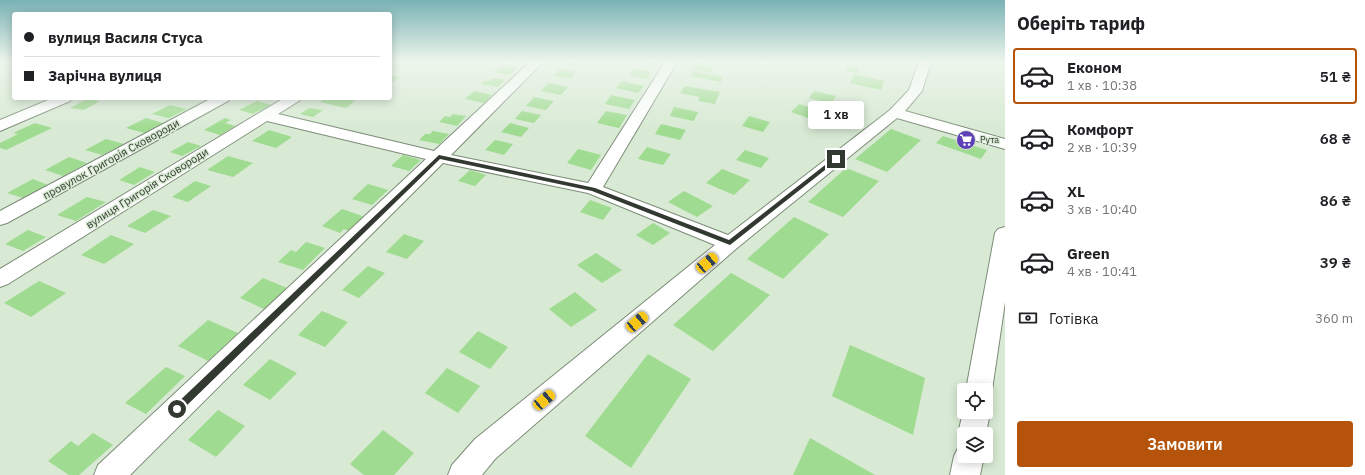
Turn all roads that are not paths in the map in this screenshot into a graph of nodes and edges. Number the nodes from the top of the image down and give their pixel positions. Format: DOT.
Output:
graph roads {
  1 [pos="514,84"];
  2 [pos="657,84"];
  3 [pos="917,84"];
  4 [pos="60,100"];
  5 [pos="218,100"];
  6 [pos="291,100"];
  7 [pos="895,112"];
  8 [pos="265,116"];
  9 [pos="0,126"];
  10 [pos="1005,144"];
  11 [pos="439,157"];
  12 [pos="593,189"];
  13 [pos="0,219"];
  14 [pos="1005,233"];
  15 [pos="730,243"];
  16 [pos="0,279"];
  17 [pos="980,383"];
  18 [pos="967,463"];
  19 [pos="109,475"];
  20 [pos="463,475"];
  21 [pos="965,475"];
  1 -- 11 [label="street"];
  2 -- 12 [label="street"];
  3 -- 7 [label="street"];
  4 -- 9 [label="street"];
  5 -- 13 [label="street, провулок Григорія Сковороди"];
  6 -- 8 [label="street, вулиця Григорія Сковороди"];
  7 -- 10 [label="street"];
  7 -- 15 [label="street"];
  8 -- 11 [label="street"];
  8 -- 16 [label="street, вулиця Григорія Сковороди"];
  11 -- 12 [label="street"];
  11 -- 19 [label="street"];
  12 -- 15 [label="street"];
  14 -- 17 [label="street"];
  15 -- 20 [label="street"];
  18 -- 21 [label="street"];
}
